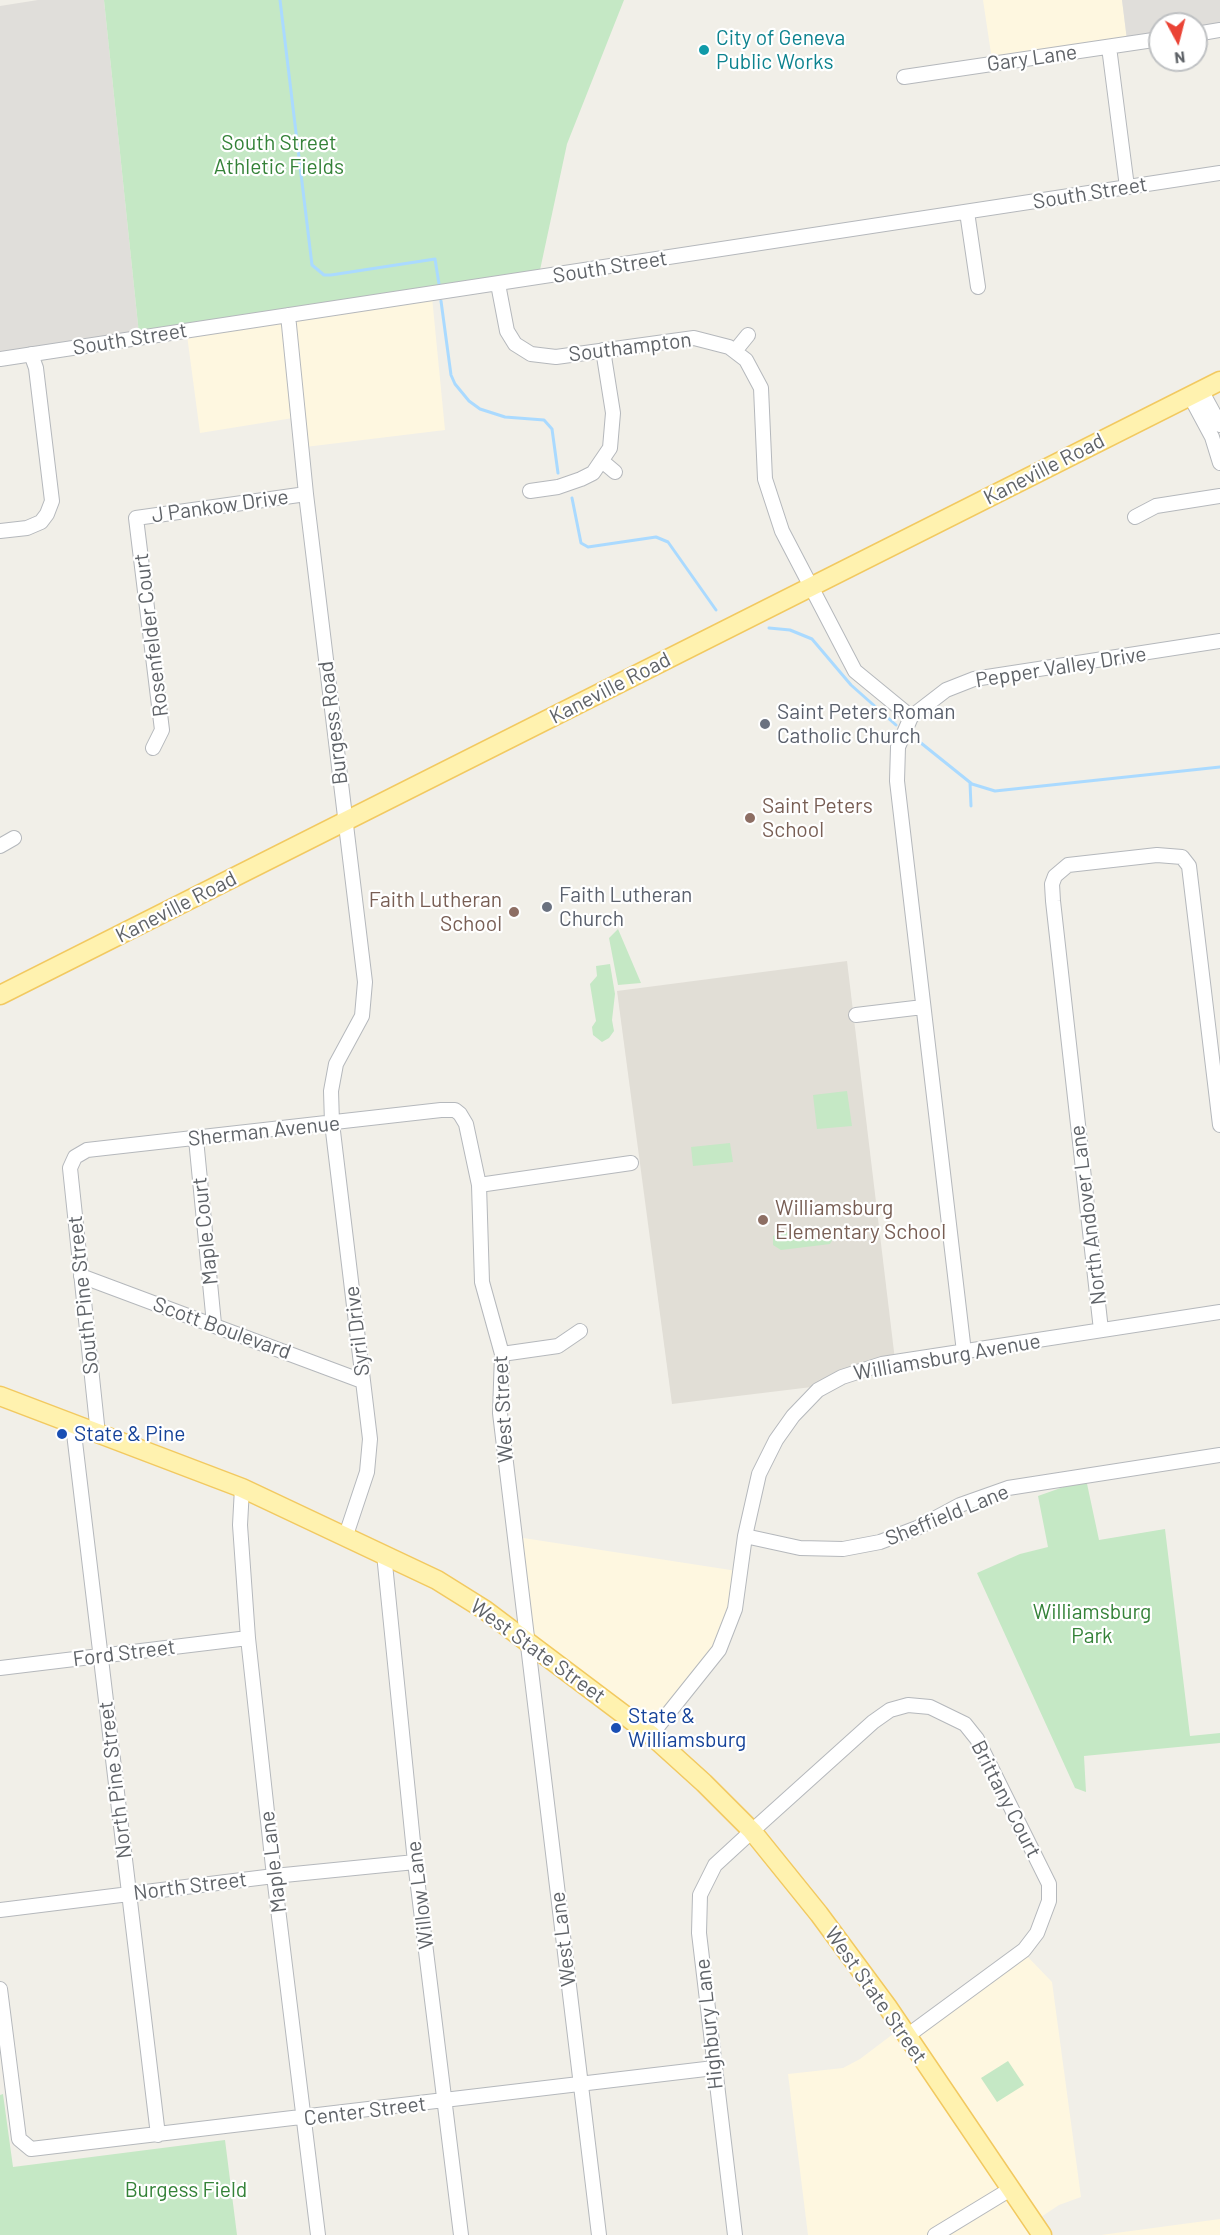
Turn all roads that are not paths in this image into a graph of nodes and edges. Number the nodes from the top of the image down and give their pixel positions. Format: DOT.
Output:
graph roads {
  1 [pos="1148,41"];
  2 [pos="1109,47"];
  3 [pos="904,77"];
  4 [pos="1220,173"];
  5 [pos="1127,187"];
  6 [pos="967,212"];
  7 [pos="498,284"];
  8 [pos="978,287"];
  9 [pos="288,315"];
  10 [pos="748,335"];
  11 [pos="603,350"];
  12 [pos="735,351"];
  13 [pos="31,354"];
  14 [pos="0,359"];
  15 [pos="1220,381"];
  16 [pos="1196,393"];
  17 [pos="1220,425"];
  18 [pos="602,461"];
  19 [pos="1220,463"];
  20 [pos="615,472"];
  21 [pos="530,492"];
  22 [pos="306,494"];
  23 [pos="1220,496"];
  24 [pos="1135,517"];
  25 [pos="136,520"];
  26 [pos="0,531"];
  27 [pos="810,588"];
  28 [pos="1220,641"];
  29 [pos="911,717"];
  30 [pos="153,748"];
  31 [pos="345,822"];
  32 [pos="14,838"];
  33 [pos="0,846"];
  34 [pos="0,995"];
  35 [pos="922,1007"];
  36 [pos="856,1016"];
  37 [pos="455,1110"];
  38 [pos="332,1124"];
  39 [pos="1220,1125"];
  40 [pos="196,1139"];
  41 [pos="75,1157"];
  42 [pos="631,1163"];
  43 [pos="479,1185"];
  44 [pos="81,1276"];
  45 [pos="1220,1312"];
  46 [pos="214,1324"];
  47 [pos="1101,1330"];
  48 [pos="580,1331"];
  49 [pos="964,1352"];
  50 [pos="502,1354"];
  51 [pos="362,1381"];
  52 [pos="0,1396"];
  53 [pos="74,1425"];
  54 [pos="98,1434"];
  55 [pos="1220,1455"];
  56 [pos="242,1488"];
  57 [pos="346,1535"];
  58 [pos="745,1536"];
  59 [pos="384,1554"];
  60 [pos="248,1638"];
  61 [pos="527,1643"];
  62 [pos="100,1657"];
  63 [pos="0,1668"];
  64 [pos="651,1735"];
  65 [pos="752,1831"];
  66 [pos="415,1862"];
  67 [pos="274,1876"];
  68 [pos="129,1893"];
  69 [pos="0,1910"];
  70 [pos="0,1989"];
  71 [pos="907,2036"];
  72 [pos="714,2068"];
  73 [pos="5,2084"];
  74 [pos="580,2086"];
  75 [pos="446,2102"];
  76 [pos="305,2118"];
  77 [pos="158,2136"];
  78 [pos="1009,2190"];
  79 [pos="318,2235"];
  80 [pos="461,2235"];
  81 [pos="599,2235"];
  82 [pos="735,2235"];
  83 [pos="935,2235"];
  84 [pos="1042,2235"];
  1 -- 2 [label="street, Gary Lane"];
  2 -- 3 [label="street, Gary Lane"];
  2 -- 5 [label="street"];
  4 -- 5 [label="street, South Street"];
  5 -- 6 [label="street, South Street"];
  6 -- 7 [label="street, South Street"];
  6 -- 8 [label="street"];
  7 -- 9 [label="street, South Street"];
  7 -- 11 [label="street, Southampton"];
  9 -- 13 [label="street, South Street"];
  9 -- 22 [label="street, Burgess Road"];
  10 -- 12 [label="street"];
  11 -- 12 [label="street, Southampton"];
  11 -- 18 [label="street"];
  12 -- 27 [label="street, Southampton"];
  13 -- 14 [label="street, South Street"];
  13 -- 26 [label="street"];
  15 -- 16 [label="main road, Kaneville Road"];
  16 -- 17 [label="street"];
  16 -- 19 [label="street"];
  16 -- 27 [label="main road, Kaneville Road"];
  18 -- 20 [label="street"];
  18 -- 21 [label="street"];
  22 -- 25 [label="street, J Pankow Drive"];
  22 -- 31 [label="street, Burgess Road"];
  23 -- 24 [label="street"];
  25 -- 30 [label="street, Rosenfelder Court"];
  27 -- 29 [label="street, Southampton"];
  27 -- 31 [label="main road, Kaneville Road"];
  28 -- 29 [label="street, Pepper Valley Drive"];
  29 -- 35 [label="street"];
  31 -- 34 [label="main road, Kaneville Road"];
  31 -- 38 [label="street, Burgess Road"];
  32 -- 33 [label="street"];
  35 -- 36 [label="street"];
  35 -- 49 [label="street"];
  37 -- 38 [label="street, Sherman Avenue"];
  37 -- 43 [label="street, West Street"];
  38 -- 40 [label="street, Sherman Avenue"];
  38 -- 51 [label="street, Syril Drive"];
  39 -- 47 [label="street, North Andover Lane"];
  40 -- 41 [label="street, Sherman Avenue"];
  40 -- 46 [label="street, Maple Court"];
  41 -- 44 [label="street, South Pine Street"];
  42 -- 43 [label="street"];
  43 -- 50 [label="street, West Street"];
  44 -- 46 [label="street, Scott Boulevard"];
  44 -- 54 [label="street, South Pine Street"];
  45 -- 47 [label="street, Williamsburg Avenue"];
  46 -- 51 [label="street, Scott Boulevard"];
  47 -- 49 [label="street, Williamsburg Avenue"];
  48 -- 50 [label="street"];
  49 -- 58 [label="street, Williamsburg Avenue"];
  50 -- 61 [label="street, West Street"];
  51 -- 57 [label="street, Syril Drive"];
  52 -- 53 [label="main road, West State Street"];
  53 -- 54 [label="main road, West State Street"];
  53 -- 62 [label="street, North Pine Street"];
  54 -- 56 [label="main road, West State Street"];
  55 -- 58 [label="street, Sheffield Lane"];
  56 -- 57 [label="main road, West State Street"];
  56 -- 60 [label="street, Maple Lane"];
  57 -- 59 [label="main road, West State Street"];
  58 -- 64 [label="street, Williamsburg Avenue"];
  59 -- 61 [label="main road, West State Street"];
  59 -- 66 [label="street, Willow Lane"];
  60 -- 62 [label="street, Ford Street"];
  60 -- 67 [label="street, Maple Lane"];
  61 -- 64 [label="main road, West State Street"];
  61 -- 74 [label="street, West Lane"];
  62 -- 63 [label="street, Ford Street"];
  62 -- 68 [label="street, North Pine Street"];
  64 -- 65 [label="main road, West State Street"];
  65 -- 71 [label="main road, West State Street"];
  65 -- 71 [label="street, Brittany Court"];
  65 -- 72 [label="street, Highbury Lane"];
  66 -- 67 [label="street, North Street"];
  66 -- 75 [label="street, Willow Lane"];
  67 -- 68 [label="street, North Street"];
  67 -- 76 [label="street, Maple Lane"];
  68 -- 69 [label="street, North Street"];
  68 -- 77 [label="street, North Pine Street"];
  70 -- 73 [label="street"];
  71 -- 78 [label="main road, West State Street"];
  72 -- 74 [label="street, Center Street"];
  72 -- 82 [label="street, Highbury Lane"];
  73 -- 77 [label="street, Center Street"];
  74 -- 75 [label="street, Center Street"];
  74 -- 81 [label="street, West Lane"];
  75 -- 76 [label="street, Center Street"];
  75 -- 80 [label="street, Willow Lane"];
  76 -- 77 [label="street, Center Street"];
  76 -- 79 [label="street, Maple Lane"];
  78 -- 83 [label="street"];
  78 -- 84 [label="main road, West State Street"];
}
